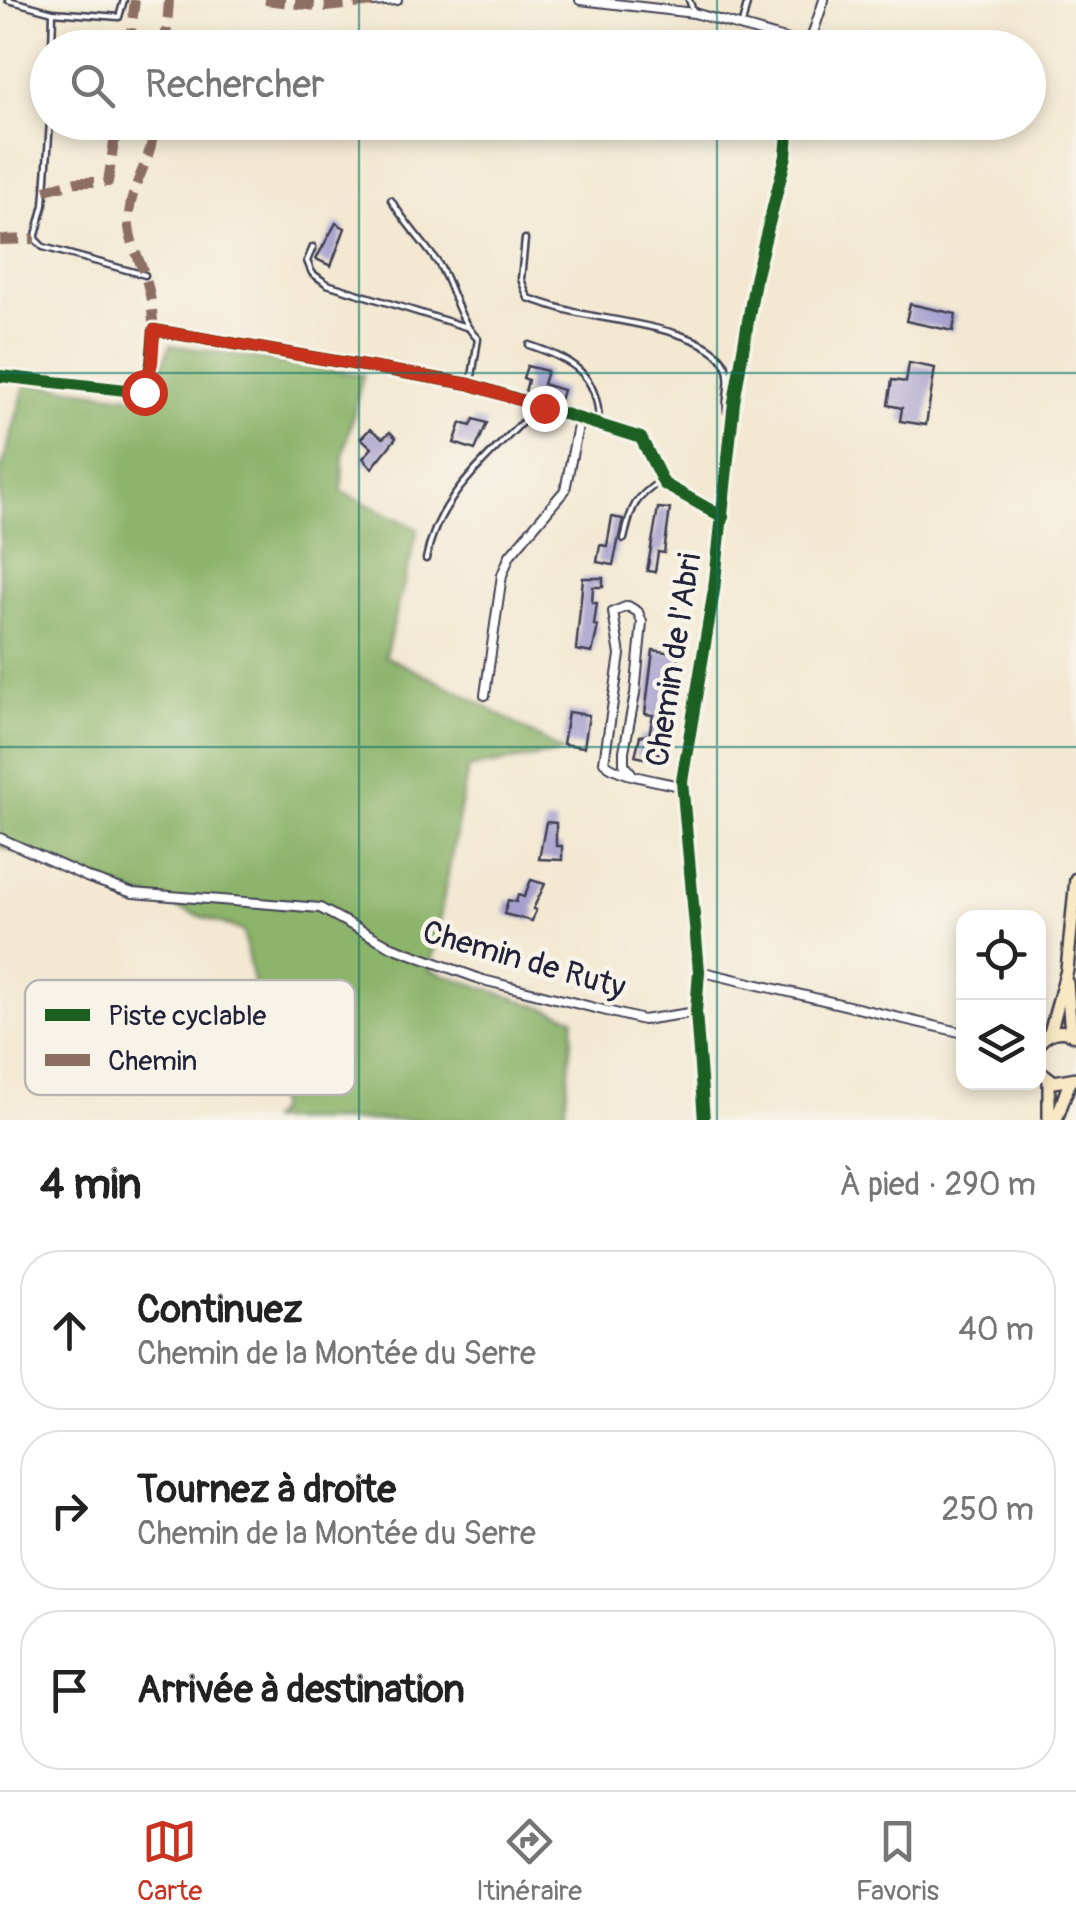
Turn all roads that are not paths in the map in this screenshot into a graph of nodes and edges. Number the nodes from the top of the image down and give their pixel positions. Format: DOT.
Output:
graph roads {
  1 [pos="8,0"];
  2 [pos="124,0"];
  3 [pos="397,0"];
  4 [pos="580,0"];
  5 [pos="689,0"];
  6 [pos="748,0"];
  7 [pos="824,0"];
  8 [pos="374,2"];
  9 [pos="53,12"];
  10 [pos="694,14"];
  11 [pos="742,29"];
  12 [pos="52,30"];
  13 [pos="746,30"];
  14 [pos="814,30"];
  15 [pos="49,140"];
  16 [pos="787,140"];
  17 [pos="391,200"];
  18 [pos="525,239"];
  19 [pos="313,248"];
  20 [pos="144,275"];
  21 [pos="466,327"];
  22 [pos="529,345"];
  23 [pos="0,376"];
  24 [pos="471,385"];
  25 [pos="544,408"];
  26 [pos="579,421"];
  27 [pos="598,426"];
  28 [pos="732,430"];
  29 [pos="662,480"];
  30 [pos="723,516"];
  31 [pos="624,539"];
  32 [pos="426,559"];
  33 [pos="485,695"];
  34 [pos="632,774"];
  35 [pos="683,788"];
  36 [pos="0,838"];
  37 [pos="1076,879"];
  38 [pos="1066,970"];
  39 [pos="699,971"];
  40 [pos="696,1012"];
  41 [pos="1046,1028"];
  42 [pos="956,1032"];
  43 [pos="1074,1035"];
  44 [pos="1046,1039"];
  45 [pos="1046,1077"];
  46 [pos="1049,1080"];
  47 [pos="1073,1080"];
  48 [pos="704,1120"];
  49 [pos="1053,1120"];
  1 -- 9 [label="lane"];
  2 -- 9 [label="lane"];
  3 -- 8 [label="street"];
  4 -- 10 [label="street"];
  5 -- 10 [label="lane"];
  6 -- 11 [label="lane"];
  7 -- 14 [label="street"];
  9 -- 12 [label="lane"];
  10 -- 11 [label="street"];
  11 -- 13 [label="street"];
  15 -- 20 [label="lane"];
  16 -- 28 [label="street, Chemin de l'Abri"];
  17 -- 21 [label="lane"];
  18 -- 28 [label="lane"];
  19 -- 21 [label="lane"];
  21 -- 24 [label="lane"];
  22 -- 27 [label="lane"];
  23 -- 24 [label="street"];
  24 -- 25 [label="street"];
  25 -- 26 [label="street"];
  25 -- 32 [label="lane"];
  26 -- 27 [label="street"];
  26 -- 33 [label="street"];
  27 -- 29 [label="street"];
  28 -- 30 [label="street, Chemin de l'Abri"];
  29 -- 30 [label="street"];
  29 -- 31 [label="lane"];
  30 -- 35 [label="street, Chemin de l'Abri"];
  34 -- 34 [label="street"];
  34 -- 35 [label="street"];
  35 -- 39 [label="street, Chemin de l'Abri"];
  36 -- 40 [label="street, Chemin de Ruty"];
  37 -- 38 [label="main road"];
  38 -- 41 [label="main road"];
  38 -- 43 [label="main road"];
  39 -- 40 [label="street, Chemin de l'Abri"];
  39 -- 42 [label="street"];
  40 -- 48 [label="street, Chemin de l'Abri"];
  43 -- 44 [label="main road"];
  45 -- 46 [label="main road"];
  46 -- 47 [label="main road"];
  46 -- 49 [label="main road"];
  47 -- 49 [label="main road"];
}
